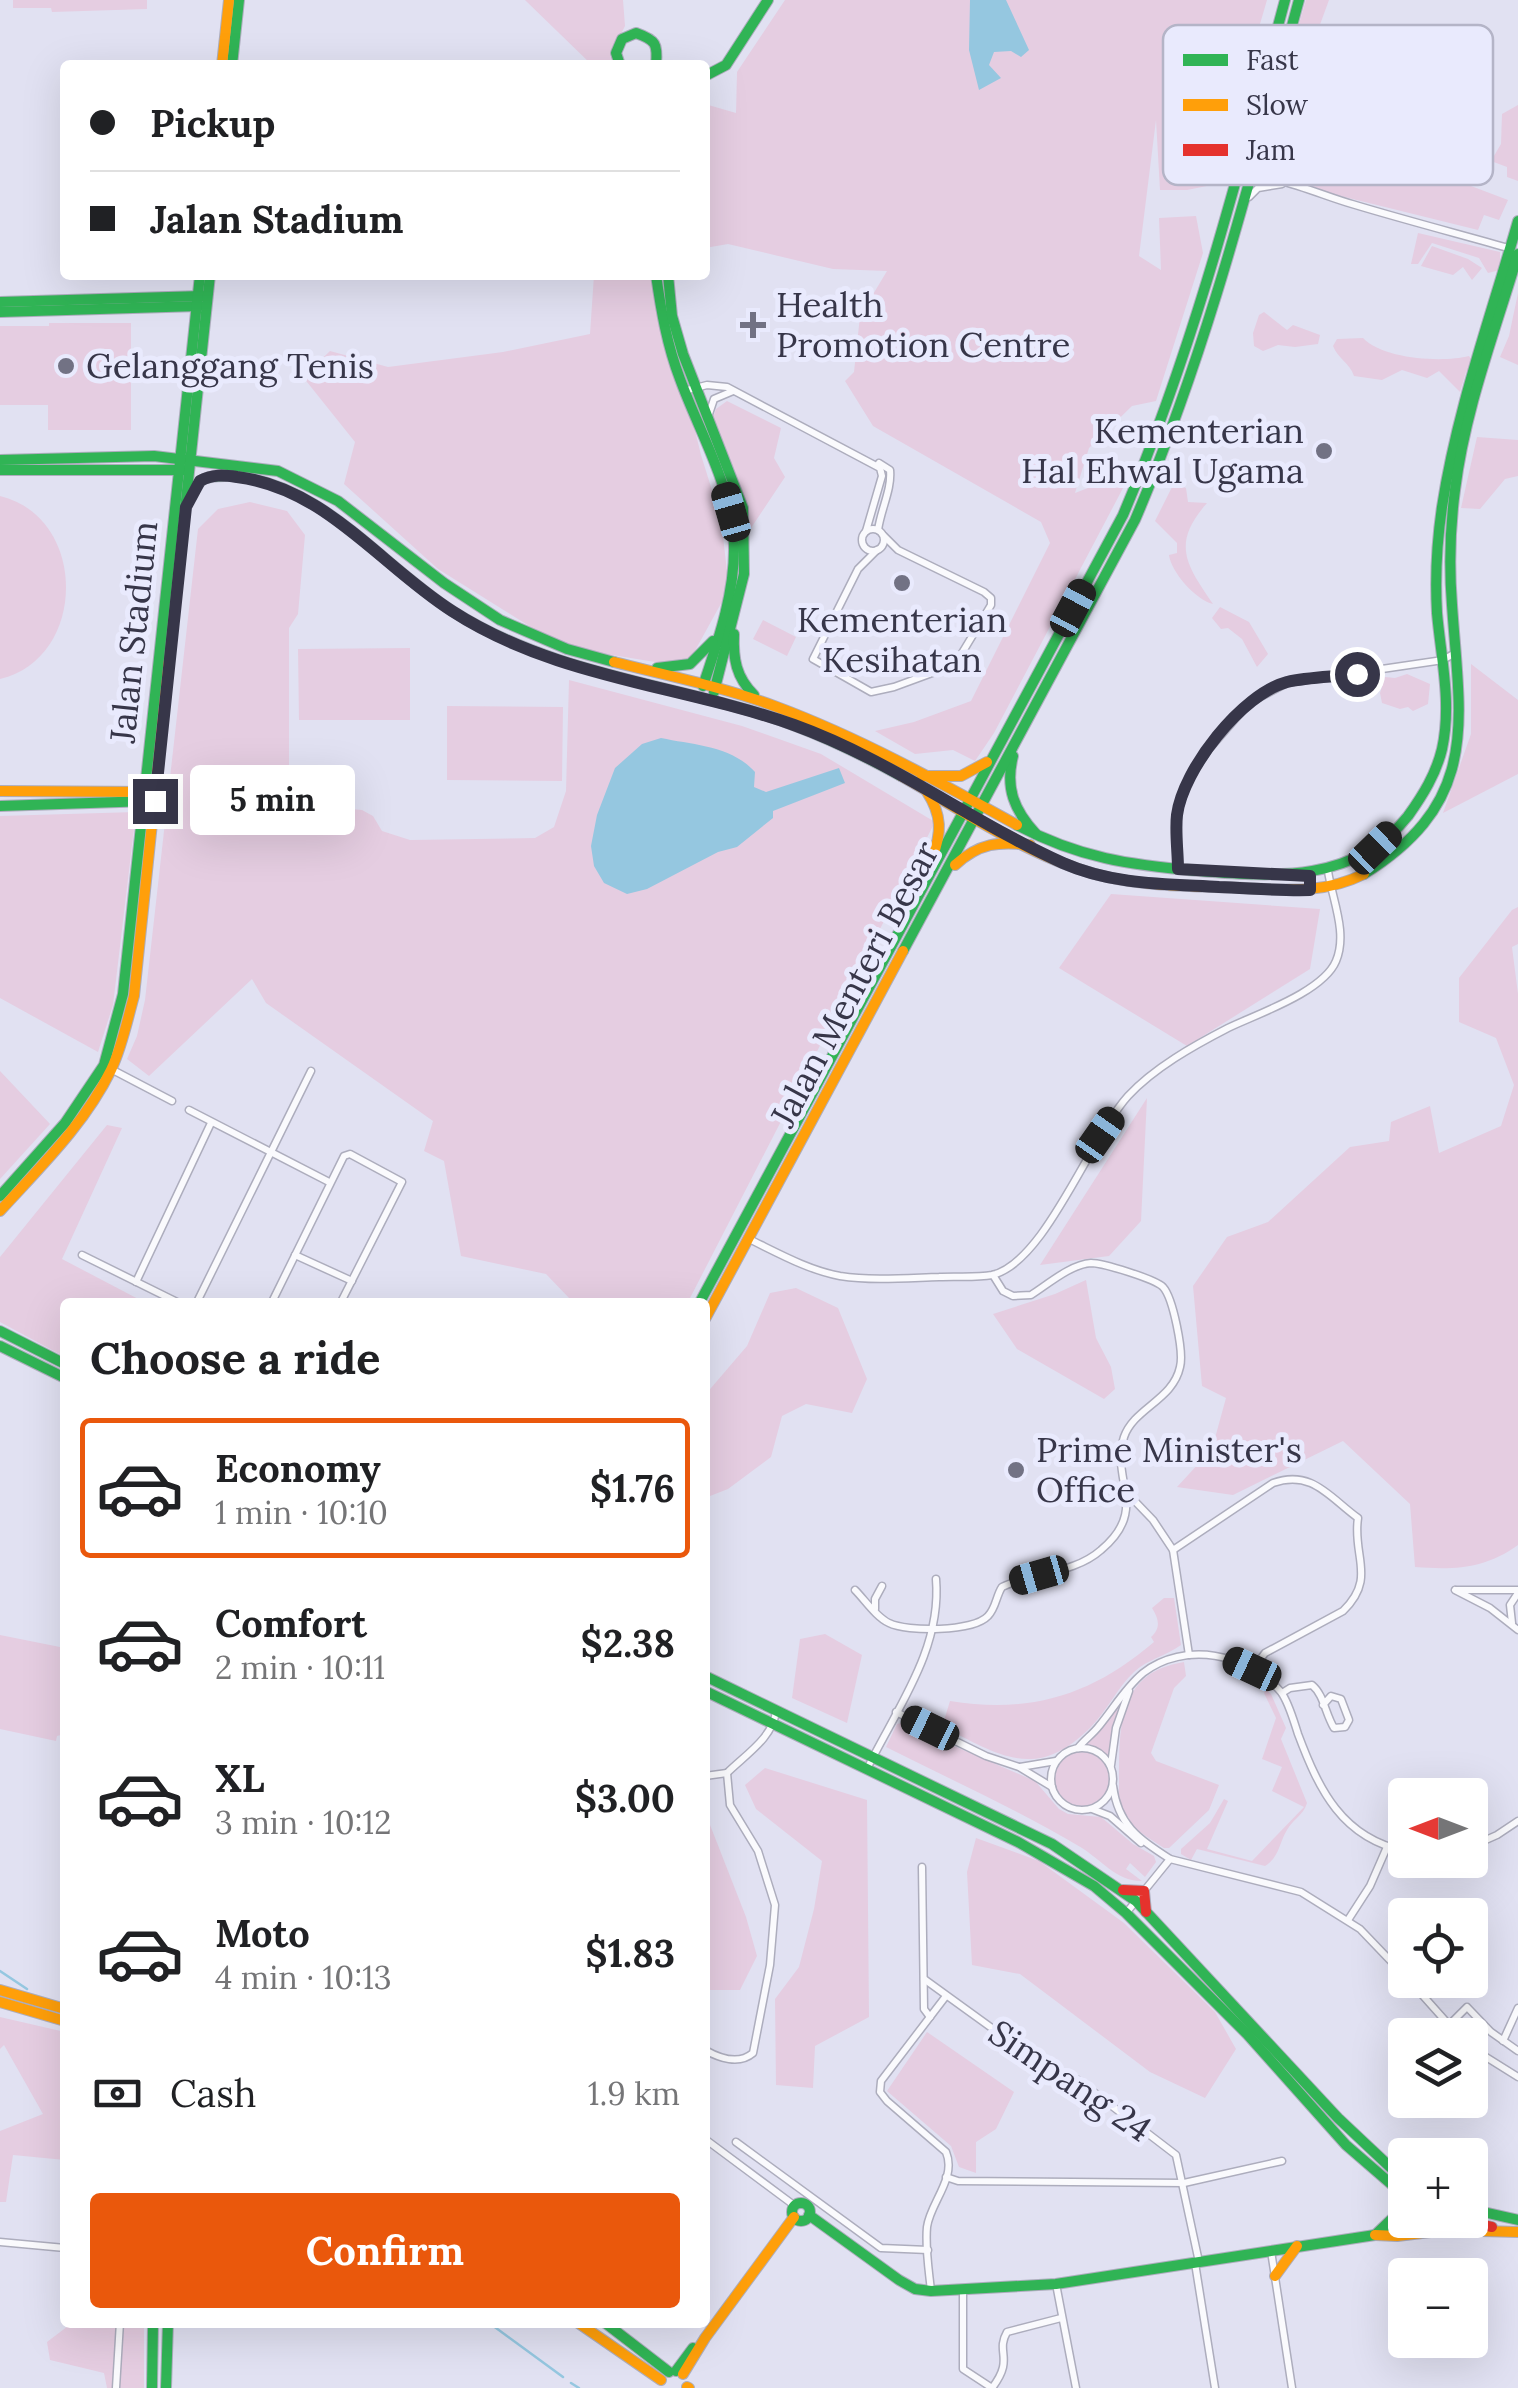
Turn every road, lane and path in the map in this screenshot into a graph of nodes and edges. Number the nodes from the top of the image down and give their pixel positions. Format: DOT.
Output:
graph roads {
  1 [pos="229,0"];
  2 [pos="239,0"];
  3 [pos="768,0"];
  4 [pos="1286,0"];
  5 [pos="1299,0"];
  6 [pos="1280,25"];
  7 [pos="1291,25"];
  8 [pos="223,60"];
  9 [pos="233,60"];
  10 [pos="618,60"];
  11 [pos="660,60"];
  12 [pos="710,74"];
  13 [pos="1241,185"];
  14 [pos="1243,185"];
  15 [pos="1278,185"];
  16 [pos="1287,185"];
  17 [pos="1240,214"];
  18 [pos="1518,221"];
  19 [pos="1516,251"];
  20 [pos="200,280"];
  21 [pos="208,280"];
  22 [pos="657,280"];
  23 [pos="668,280"];
  24 [pos="202,301"];
  25 [pos="0,302"];
  26 [pos="0,312"];
  27 [pos="690,389"];
  28 [pos="735,391"];
  29 [pos="709,418"];
  30 [pos="185,458"];
  31 [pos="0,460"];
  32 [pos="868,460"];
  33 [pos="0,470"];
  34 [pos="184,470"];
  35 [pos="186,507"];
  36 [pos="866,531"];
  37 [pos="881,533"];
  38 [pos="862,543"];
  39 [pos="878,549"];
  40 [pos="898,550"];
  41 [pos="858,569"];
  42 [pos="740,588"];
  43 [pos="718,633"];
  44 [pos="1456,652"];
  45 [pos="1443,660"];
  46 [pos="630,668"];
  47 [pos="708,692"];
  48 [pos="761,701"];
  49 [pos="1022,731"];
  50 [pos="994,756"];
  51 [pos="922,776"];
  52 [pos="0,791"];
  53 [pos="927,792"];
  54 [pos="150,796"];
  55 [pos="967,805"];
  56 [pos="0,806"];
  57 [pos="979,811"];
  58 [pos="1034,840"];
  59 [pos="1178,869"];
  60 [pos="1328,871"];
  61 [pos="946,874"];
  62 [pos="1310,876"];
  63 [pos="1330,888"];
  64 [pos="1310,890"];
  65 [pos="920,892"];
  66 [pos="107,1067"];
  67 [pos="311,1071"];
  68 [pos="172,1101"];
  69 [pos="189,1110"];
  70 [pos="211,1123"];
  71 [pos="270,1152"];
  72 [pos="329,1182"];
  73 [pos="0,1196"];
  74 [pos="0,1210"];
  75 [pos="749,1239"];
  76 [pos="295,1254"];
  77 [pos="82,1255"];
  78 [pos="993,1274"];
  79 [pos="352,1281"];
  80 [pos="136,1282"];
  81 [pos="169,1298"];
  82 [pos="198,1298"];
  83 [pos="274,1298"];
  84 [pos="343,1298"];
  85 [pos="702,1298"];
  86 [pos="710,1310"];
  87 [pos="0,1331"];
  88 [pos="0,1346"];
  89 [pos="60,1361"];
  90 [pos="60,1376"];
  91 [pos="1128,1494"];
  92 [pos="1173,1550"];
  93 [pos="936,1579"];
  94 [pos="882,1586"];
  95 [pos="854,1590"];
  96 [pos="1518,1592"];
  97 [pos="875,1610"];
  98 [pos="1515,1627"];
  99 [pos="934,1630"];
  100 [pos="1189,1655"];
  101 [pos="1252,1669"];
  102 [pos="710,1678"];
  103 [pos="1134,1681"];
  104 [pos="710,1693"];
  105 [pos="1282,1693"];
  106 [pos="1323,1705"];
  107 [pos="776,1711"];
  108 [pos="896,1712"];
  109 [pos="774,1725"];
  110 [pos="1078,1748"];
  111 [pos="873,1757"];
  112 [pos="1056,1761"];
  113 [pos="1111,1766"];
  114 [pos="1019,1767"];
  115 [pos="867,1769"];
  116 [pos="727,1773"];
  117 [pos="710,1775"];
  118 [pos="1052,1786"];
  119 [pos="1113,1786"];
  120 [pos="1092,1809"];
  121 [pos="952,1810"];
  122 [pos="1518,1821"];
  123 [pos="1488,1839"];
  124 [pos="1387,1847"];
  125 [pos="1160,1852"];
  126 [pos="1170,1858"];
  127 [pos="922,1867"];
  128 [pos="1118,1888"];
  129 [pos="1144,1891"];
  130 [pos="1136,1902"];
  131 [pos="1146,1912"];
  132 [pos="1126,1913"];
  133 [pos="1348,1920"];
  134 [pos="1388,1959"];
  135 [pos="924,1980"];
  136 [pos="0,1990"];
  137 [pos="946,1996"];
  138 [pos="1425,1998"];
  139 [pos="0,2002"];
  140 [pos="60,2008"];
  141 [pos="1518,2008"];
  142 [pos="930,2018"];
  143 [pos="1443,2018"];
  144 [pos="1456,2018"];
  145 [pos="1479,2018"];
  146 [pos="60,2020"];
  147 [pos="1488,2027"];
  148 [pos="1502,2041"];
  149 [pos="1518,2051"];
  150 [pos="710,2052"];
  151 [pos="1488,2058"];
  152 [pos="1518,2077"];
  153 [pos="736,2142"];
  154 [pos="710,2143"];
  155 [pos="1282,2161"];
  156 [pos="1388,2165"];
  157 [pos="946,2177"];
  158 [pos="1184,2183"];
  159 [pos="1388,2184"];
  160 [pos="795,2211"];
  161 [pos="1488,2213"];
  162 [pos="1518,2220"];
  163 [pos="1388,2225"];
  164 [pos="1488,2225"];
  165 [pos="1388,2230"];
  166 [pos="1518,2231"];
  167 [pos="1375,2234"];
  168 [pos="0,2242"];
  169 [pos="1297,2246"];
  170 [pos="60,2248"];
  171 [pos="928,2250"];
  172 [pos="1271,2250"];
  173 [pos="1197,2262"];
  174 [pos="1276,2276"];
  175 [pos="1056,2284"];
  176 [pos="931,2292"];
  177 [pos="964,2292"];
  178 [pos="1061,2318"];
  179 [pos="120,2328"];
  180 [pos="153,2328"];
  181 [pos="168,2328"];
  182 [pos="586,2328"];
  183 [pos="611,2328"];
  184 [pos="667,2380"];
  185 [pos="116,2388"];
  186 [pos="152,2388"];
  187 [pos="166,2388"];
  188 [pos="688,2388"];
  189 [pos="992,2388"];
  190 [pos="1076,2388"];
  191 [pos="1215,2388"];
  192 [pos="1292,2388"];
  1 -- 8 [label="main road"];
  2 -- 9 [label="main road"];
  3 -- 12 [label="main road"];
  4 -- 6 [label="main road, Jalan Menteri Besar"];
  5 -- 7 [label="main road, Jalan Menteri Besar"];
  10 -- 11 [label="main road"];
  13 -- 50 [label="main road, Jalan Menteri Besar"];
  14 -- 17 [label="main road, Jalan Menteri Besar"];
  15 -- 17 [label="street"];
  16 -- 19 [label="street"];
  17 -- 49 [label="main road, Jalan Menteri Besar"];
  18 -- 19 [label="main road"];
  19 -- 44 [label="main road"];
  19 -- 45 [label="main road"];
  20 -- 24 [label="main road, Jalan Stadium"];
  21 -- 24 [label="main road, Jalan Stadium"];
  22 -- 27 [label="main road"];
  23 -- 27 [label="main road"];
  24 -- 25 [label="main road"];
  24 -- 26 [label="main road"];
  24 -- 30 [label="main road, Jalan Stadium"];
  27 -- 28 [label="street"];
  27 -- 29 [label="main road"];
  27 -- 43 [label="main road"];
  28 -- 29 [label="street"];
  28 -- 32 [label="street"];
  29 -- 42 [label="main road"];
  30 -- 31 [label="main road"];
  30 -- 34 [label="main road, Jalan Stadium"];
  30 -- 46 [label="main road"];
  32 -- 36 [label="street"];
  32 -- 37 [label="street"];
  33 -- 34 [label="main road"];
  34 -- 35 [label="main road, Jalan Stadium"];
  34 -- 54 [label="main road, Jalan Stadium"];
  35 -- 47 [label="main road"];
  35 -- 54 [label="main road, Jalan Stadium"];
  36 -- 37 [label="street"];
  36 -- 38 [label="street"];
  37 -- 39 [label="street"];
  37 -- 40 [label="street"];
  38 -- 39 [label="street"];
  38 -- 41 [label="street"];
  39 -- 40 [label="street"];
  39 -- 41 [label="street"];
  40 -- 41 [label="street"];
  42 -- 47 [label="main road"];
  42 -- 48 [label="main road"];
  43 -- 46 [label="main road"];
  43 -- 47 [label="main road"];
  44 -- 45 [label="street"];
  44 -- 63 [label="main road"];
  45 -- 59 [label="street"];
  45 -- 60 [label="main road"];
  46 -- 47 [label="main road"];
  47 -- 48 [label="main road"];
  47 -- 53 [label="main road"];
  48 -- 51 [label="main road"];
  49 -- 57 [label="main road, Jalan Menteri Besar"];
  49 -- 58 [label="main road"];
  50 -- 51 [label="main road"];
  50 -- 55 [label="main road, Jalan Menteri Besar"];
  51 -- 55 [label="main road"];
  52 -- 54 [label="main road"];
  53 -- 55 [label="main road"];
  53 -- 65 [label="main road"];
  54 -- 56 [label="main road"];
  54 -- 66 [label="main road, Jalan Stadium"];
  55 -- 57 [label="main road"];
  55 -- 65 [label="main road, Jalan Menteri Besar"];
  57 -- 58 [label="main road"];
  57 -- 61 [label="main road, Jalan Menteri Besar"];
  58 -- 59 [label="main road"];
  58 -- 61 [label="main road"];
  58 -- 64 [label="main road"];
  59 -- 62 [label="main road"];
  60 -- 62 [label="main road"];
  60 -- 63 [label="street"];
  61 -- 75 [label="main road, Jalan Menteri Besar"];
  62 -- 64 [label="main road"];
  63 -- 64 [label="main road"];
  63 -- 78 [label="street"];
  65 -- 85 [label="main road, Jalan Menteri Besar"];
  66 -- 68 [label="street"];
  66 -- 73 [label="main road, Jalan Stadium"];
  66 -- 74 [label="main road, Jalan Stadium"];
  67 -- 71 [label="street"];
  69 -- 70 [label="street"];
  70 -- 71 [label="street"];
  70 -- 80 [label="street"];
  71 -- 72 [label="street"];
  71 -- 82 [label="street"];
  72 -- 76 [label="street"];
  72 -- 79 [label="street"];
  75 -- 78 [label="street"];
  75 -- 86 [label="main road, Jalan Menteri Besar"];
  76 -- 79 [label="street"];
  76 -- 83 [label="street"];
  77 -- 80 [label="street"];
  78 -- 91 [label="street"];
  79 -- 84 [label="street"];
  80 -- 81 [label="street"];
  87 -- 89 [label="main road"];
  88 -- 90 [label="main road"];
  91 -- 92 [label="street"];
  91 -- 99 [label="street"];
  92 -- 100 [label="street"];
  92 -- 101 [label="street"];
  93 -- 99 [label="street"];
  94 -- 97 [label="street"];
  95 -- 97 [label="street"];
  96 -- 98 [label="street"];
  96 -- 98 [label="street"];
  97 -- 99 [label="street"];
  99 -- 108 [label="street"];
  100 -- 101 [label="street"];
  100 -- 103 [label="street"];
  101 -- 105 [label="street"];
  102 -- 107 [label="main road"];
  103 -- 110 [label="street"];
  103 -- 113 [label="street"];
  104 -- 109 [label="main road"];
  105 -- 106 [label="street"];
  105 -- 124 [label="street"];
  106 -- 106 [label="street"];
  107 -- 109 [label="street"];
  107 -- 111 [label="main road"];
  108 -- 111 [label="street"];
  108 -- 114 [label="street"];
  109 -- 115 [label="main road"];
  109 -- 116 [label="street"];
  110 -- 112 [label="street"];
  110 -- 113 [label="street"];
  111 -- 115 [label="street"];
  111 -- 121 [label="main road"];
  111 -- 128 [label="main road"];
  112 -- 114 [label="street"];
  112 -- 118 [label="street"];
  113 -- 119 [label="street"];
  114 -- 118 [label="street"];
  115 -- 121 [label="main road"];
  116 -- 117 [label="street"];
  116 -- 150 [label="street"];
  118 -- 120 [label="street"];
  119 -- 120 [label="street"];
  119 -- 125 [label="street"];
  120 -- 125 [label="street"];
  121 -- 132 [label="main road"];
  122 -- 123 [label="street"];
  124 -- 133 [label="street"];
  125 -- 126 [label="street"];
  126 -- 129 [label="street"];
  126 -- 133 [label="street"];
  127 -- 135 [label="street"];
  128 -- 129 [label="main road"];
  128 -- 130 [label="main road"];
  129 -- 130 [label="street"];
  129 -- 131 [label="main road"];
  130 -- 131 [label="main road"];
  130 -- 132 [label="street"];
  131 -- 156 [label="main road"];
  132 -- 159 [label="main road"];
  133 -- 134 [label="street"];
  135 -- 137 [label="street, Simpang 24"];
  135 -- 142 [label="street"];
  136 -- 140 [label="main road"];
  137 -- 142 [label="street"];
  137 -- 158 [label="street, Simpang 24"];
  138 -- 143 [label="street"];
  139 -- 146 [label="main road"];
  141 -- 148 [label="street"];
  142 -- 157 [label="street"];
  144 -- 145 [label="street"];
  147 -- 148 [label="street"];
  148 -- 149 [label="street"];
  151 -- 152 [label="street"];
  153 -- 171 [label="street"];
  154 -- 160 [label="street"];
  155 -- 158 [label="street"];
  157 -- 158 [label="street"];
  157 -- 171 [label="street"];
  158 -- 173 [label="street, Simpang 24"];
  160 -- 176 [label="main road"];
  160 -- 184 [label="main road"];
  161 -- 162 [label="main road"];
  163 -- 167 [label="main road"];
  164 -- 166 [label="main road"];
  165 -- 167 [label="main road"];
  166 -- 167 [label="main road"];
  167 -- 169 [label="main road"];
  168 -- 170 [label="street"];
  169 -- 172 [label="main road"];
  169 -- 174 [label="main road"];
  171 -- 176 [label="street"];
  172 -- 173 [label="main road"];
  172 -- 174 [label="street"];
  173 -- 175 [label="main road"];
  173 -- 191 [label="street, Simpang 24"];
  174 -- 192 [label="street"];
  175 -- 177 [label="main road"];
  175 -- 178 [label="street"];
  176 -- 177 [label="main road"];
  177 -- 189 [label="street"];
  178 -- 189 [label="street"];
  178 -- 190 [label="street"];
  179 -- 185 [label="street"];
  180 -- 186 [label="main road"];
  181 -- 187 [label="main road"];
  182 -- 184 [label="main road"];
  183 -- 184 [label="main road"];
  184 -- 188 [label="main road"];
}
